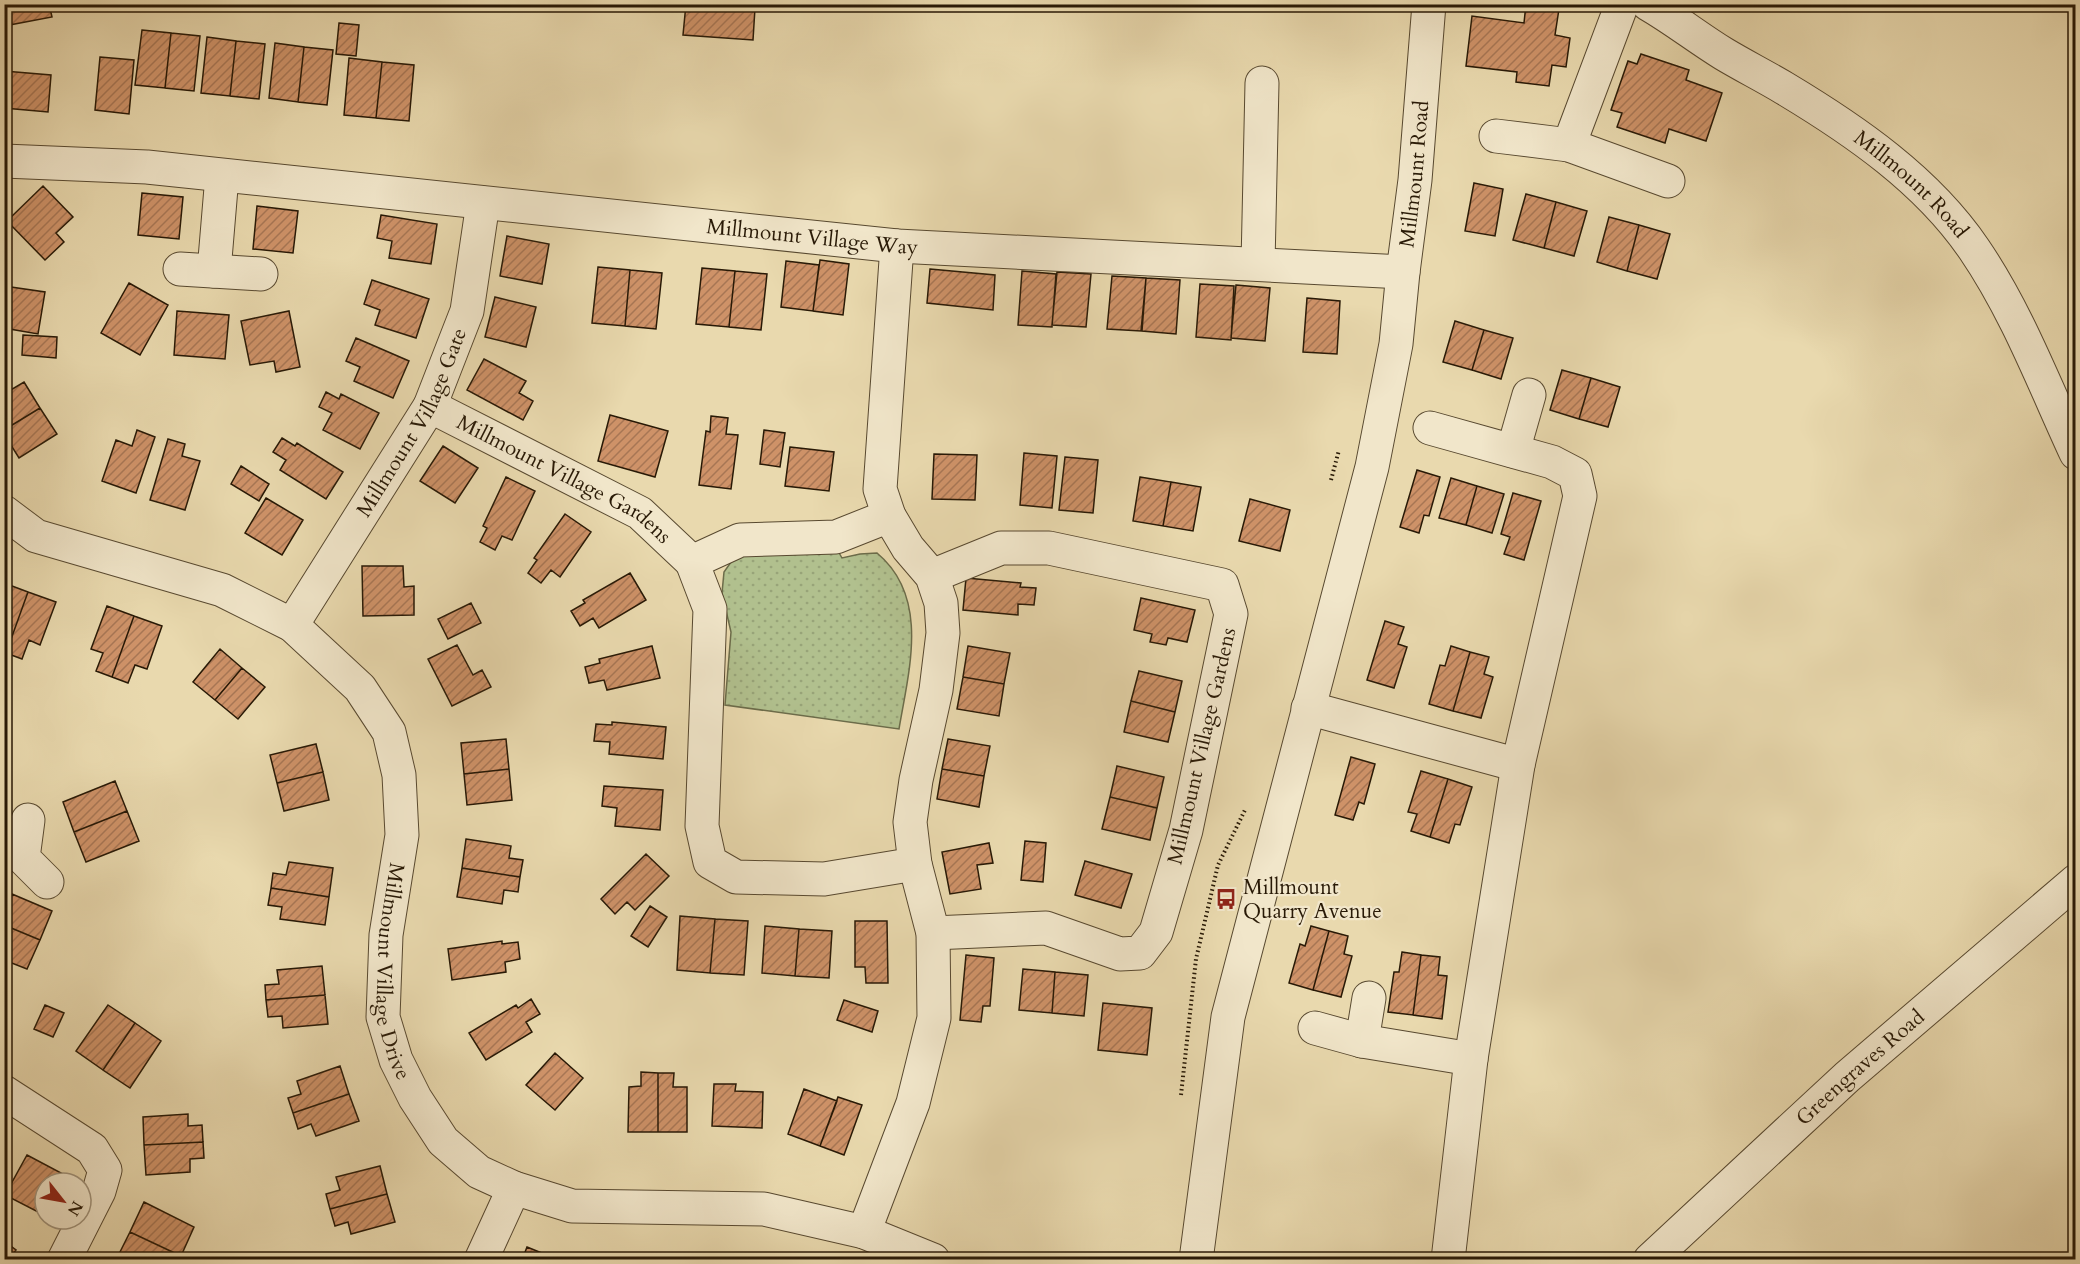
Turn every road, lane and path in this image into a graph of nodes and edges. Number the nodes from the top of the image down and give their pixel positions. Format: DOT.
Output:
graph roads {
  1 [pos="1429,4"];
  2 [pos="1622,4"];
  3 [pos="1648,4"];
  4 [pos="1262,83"];
  5 [pos="1496,136"];
  6 [pos="1569,145"];
  7 [pos="4,161"];
  8 [pos="222,176"];
  9 [pos="1668,181"];
  10 [pos="483,202"];
  11 [pos="897,246"];
  12 [pos="1258,264"];
  13 [pos="180,269"];
  14 [pos="214,271"];
  15 [pos="1403,272"];
  16 [pos="261,274"];
  17 [pos="1529,395"];
  18 [pos="430,406"];
  19 [pos="1430,428"];
  20 [pos="1341,440"];
  21 [pos="1513,451"];
  22 [pos="2076,453"];
  23 [pos="1330,485"];
  24 [pos="4,512"];
  25 [pos="889,516"];
  26 [pos="692,562"];
  27 [pos="932,576"];
  28 [pos="292,625"];
  29 [pos="1308,708"];
  30 [pos="1518,765"];
  31 [pos="1248,802"];
  32 [pos="28,820"];
  33 [pos="14,861"];
  34 [pos="915,864"];
  35 [pos="2076,881"];
  36 [pos="47,882"];
  37 [pos="933,933"];
  38 [pos="1370,998"];
  39 [pos="1315,1028"];
  40 [pos="1362,1041"];
  41 [pos="1471,1059"];
  42 [pos="4,1092"];
  43 [pos="1182,1106"];
  44 [pos="514,1188"];
  45 [pos="864,1232"];
  46 [pos="64,1260"];
  47 [pos="481,1260"];
  48 [pos="933,1260"];
  49 [pos="1196,1260"];
  50 [pos="1448,1260"];
  51 [pos="1650,1260"];
  1 -- 15 [label="street, Millmount Road"];
  2 -- 6 [label="street"];
  3 -- 22 [label="street, Millmount Road"];
  4 -- 12 [label="street"];
  5 -- 6 [label="street"];
  6 -- 9 [label="street"];
  7 -- 8 [label="street, Millmount Village Way"];
  8 -- 10 [label="street, Millmount Village Way"];
  8 -- 14 [label="street"];
  10 -- 11 [label="street, Millmount Village Way"];
  10 -- 18 [label="street, Millmount Village Gate"];
  11 -- 12 [label="street, Millmount Village Way"];
  11 -- 25 [label="street"];
  12 -- 15 [label="street, Millmount Village Way"];
  13 -- 14 [label="street"];
  14 -- 16 [label="street"];
  15 -- 29 [label="street, Millmount Road"];
  17 -- 21 [label="street"];
  18 -- 26 [label="street, Millmount Village Gardens"];
  18 -- 28 [label="street, Millmount Village Gate"];
  19 -- 21 [label="street"];
  20 -- 23 [label="path"];
  21 -- 30 [label="street"];
  24 -- 28 [label="street, Millmount Village Drive"];
  25 -- 26 [label="street, Millmount Village Gardens"];
  25 -- 27 [label="street"];
  26 -- 34 [label="street, Millmount Village Gardens"];
  27 -- 34 [label="street"];
  27 -- 37 [label="street, Millmount Village Gardens"];
  28 -- 44 [label="street, Millmount Village Drive"];
  29 -- 30 [label="street"];
  29 -- 49 [label="street, Millmount Road"];
  30 -- 41 [label="street"];
  31 -- 43 [label="path"];
  32 -- 33 [label="street"];
  33 -- 36 [label="street"];
  34 -- 37 [label="street"];
  35 -- 51 [label="street, Greengraves Road"];
  37 -- 45 [label="street"];
  38 -- 40 [label="street"];
  39 -- 40 [label="street"];
  40 -- 41 [label="street"];
  41 -- 50 [label="street"];
  42 -- 46 [label="street"];
  44 -- 45 [label="street, Millmount Village Drive"];
  44 -- 47 [label="street"];
  45 -- 48 [label="street, Millmount Village Drive"];
}
